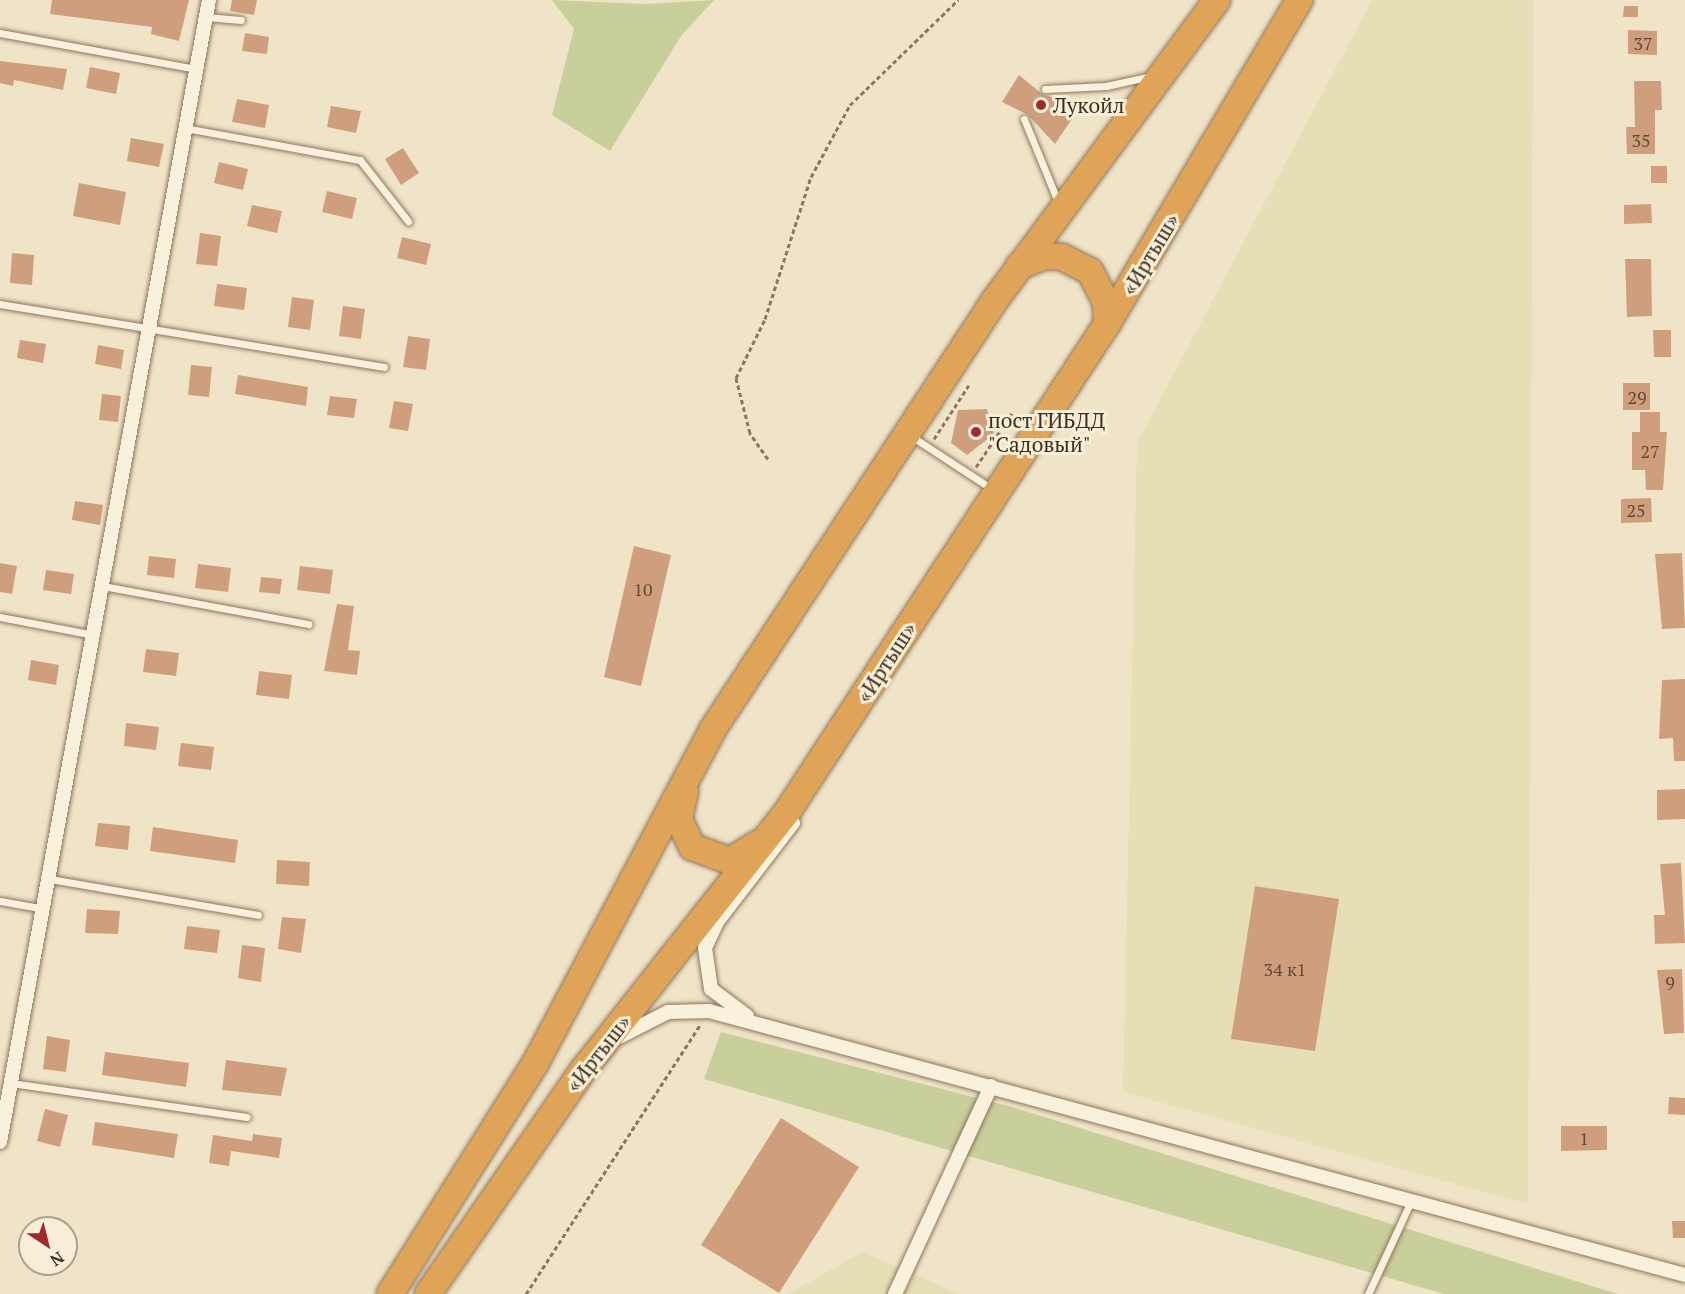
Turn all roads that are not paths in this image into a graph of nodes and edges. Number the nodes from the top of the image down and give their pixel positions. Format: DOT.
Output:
graph roads {
  1 [pos="209,0"];
  2 [pos="1217,0"];
  3 [pos="1299,0"];
  4 [pos="206,17"];
  5 [pos="242,20"];
  6 [pos="0,33"];
  7 [pos="196,69"];
  8 [pos="1159,74"];
  9 [pos="1045,89"];
  10 [pos="1024,119"];
  11 [pos="185,128"];
  12 [pos="1060,207"];
  13 [pos="408,221"];
  14 [pos="1019,266"];
  15 [pos="0,304"];
  16 [pos="1107,324"];
  17 [pos="147,325"];
  18 [pos="384,367"];
  19 [pos="905,432"];
  20 [pos="997,492"];
  21 [pos="103,586"];
  22 [pos="0,617"];
  23 [pos="309,624"];
  24 [pos="94,635"];
  25 [pos="862,699"];
  26 [pos="699,754"];
  27 [pos="789,809"];
  28 [pos="50,879"];
  29 [pos="0,901"];
  30 [pos="45,909"];
  31 [pos="258,915"];
  32 [pos="767,1028"];
  33 [pos="584,1069"];
  34 [pos="11,1083"];
  35 [pos="992,1086"];
  36 [pos="2,1116"];
  37 [pos="247,1117"];
  38 [pos="0,1142"];
  39 [pos="1411,1201"];
  40 [pos="1685,1275"];
  41 [pos="390,1294"];
  42 [pos="428,1294"];
  43 [pos="895,1294"];
  44 [pos="1368,1294"];
  1 -- 4 [label="street"];
  2 -- 8 [label="highway, «Иртыш»"];
  3 -- 16 [label="highway, «Иртыш»"];
  4 -- 5 [label="lane"];
  4 -- 7 [label="street"];
  6 -- 7 [label="lane"];
  7 -- 11 [label="street"];
  8 -- 9 [label="lane"];
  8 -- 12 [label="highway, «Иртыш»"];
  10 -- 12 [label="lane"];
  11 -- 13 [label="lane"];
  11 -- 17 [label="street"];
  12 -- 14 [label="highway, «Иртыш»"];
  14 -- 16 [label="highway"];
  14 -- 19 [label="highway, «Иртыш»"];
  15 -- 17 [label="lane"];
  16 -- 20 [label="highway, «Иртыш»"];
  17 -- 18 [label="lane"];
  17 -- 21 [label="street"];
  19 -- 20 [label="lane"];
  19 -- 26 [label="highway, «Иртыш»"];
  20 -- 25 [label="highway, «Иртыш»"];
  21 -- 23 [label="lane"];
  21 -- 24 [label="street"];
  22 -- 24 [label="lane"];
  24 -- 28 [label="street"];
  25 -- 27 [label="highway, «Иртыш»"];
  25 -- 32 [label="street"];
  26 -- 27 [label="highway"];
  26 -- 41 [label="highway, «Иртыш»"];
  27 -- 33 [label="highway, «Иртыш»"];
  28 -- 30 [label="street"];
  28 -- 31 [label="lane"];
  29 -- 30 [label="lane"];
  30 -- 34 [label="street"];
  32 -- 33 [label="street"];
  32 -- 35 [label="street"];
  33 -- 42 [label="highway, «Иртыш»"];
  34 -- 36 [label="street"];
  34 -- 37 [label="lane"];
  35 -- 39 [label="street"];
  35 -- 43 [label="street"];
  36 -- 38 [label="street"];
  39 -- 40 [label="street"];
  39 -- 44 [label="lane"];
}
